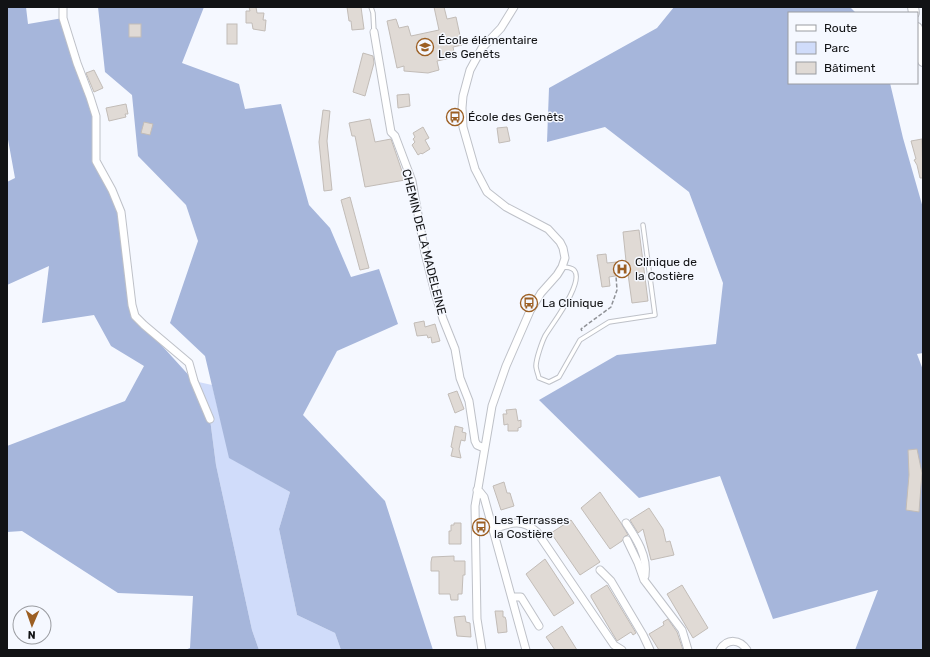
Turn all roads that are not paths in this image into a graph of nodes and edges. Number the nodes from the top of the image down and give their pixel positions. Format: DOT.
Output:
graph roads {
  1 [pos="63,7"];
  2 [pos="371,7"];
  3 [pos="514,7"];
  4 [pos="374,32"];
  5 [pos="918,33"];
  6 [pos="923,60"];
  7 [pos="643,225"];
  8 [pos="562,267"];
  9 [pos="210,419"];
  10 [pos="484,448"];
  11 [pos="477,490"];
  12 [pos="626,522"];
  13 [pos="493,529"];
  14 [pos="627,540"];
  15 [pos="600,570"];
  16 [pos="644,580"];
  17 [pos="512,597"];
  18 [pos="539,626"];
  19 [pos="482,650"];
  20 [pos="526,650"];
  21 [pos="622,650"];
  22 [pos="650,650"];
  23 [pos="688,650"];
  24 [pos="720,650"];
  25 [pos="747,650"];
  1 -- 9 [label="street"];
  2 -- 4 [label="lane, CHEMIN DE LA MADELEINE"];
  3 -- 8 [label="street"];
  4 -- 10 [label="street, CHEMIN DE LA MADELEINE"];
  5 -- 6 [label="street"];
  7 -- 8 [label="lane"];
  8 -- 10 [label="street"];
  10 -- 11 [label="street"];
  11 -- 13 [label="street"];
  11 -- 19 [label="street"];
  12 -- 16 [label="street"];
  13 -- 17 [label="street"];
  13 -- 21 [label="street"];
  14 -- 16 [label="street"];
  15 -- 22 [label="street"];
  16 -- 23 [label="street"];
  17 -- 18 [label="street"];
  17 -- 20 [label="street"];
  24 -- 25 [label="street"];
}
